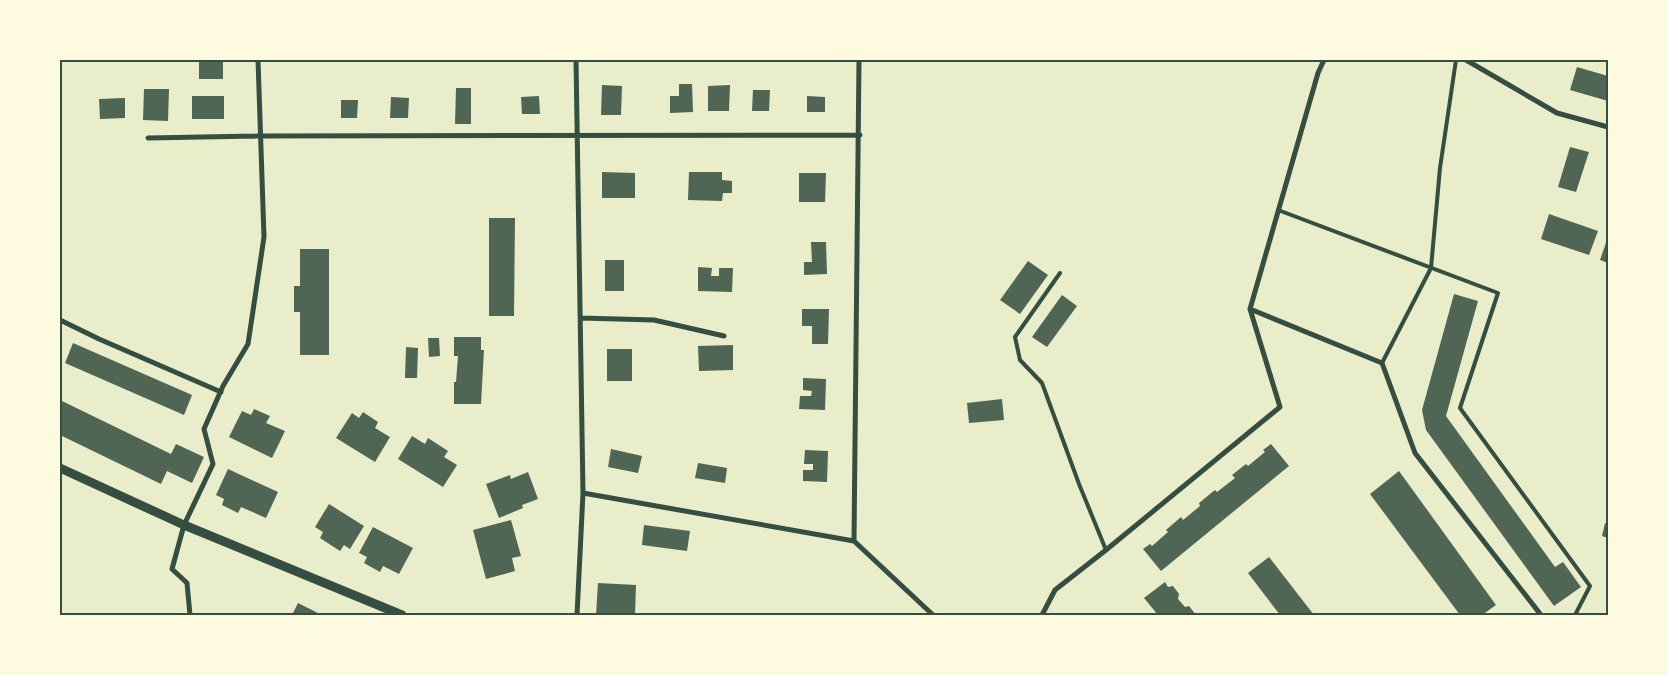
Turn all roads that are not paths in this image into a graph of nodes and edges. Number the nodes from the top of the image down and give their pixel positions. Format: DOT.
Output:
graph roads {
  1 [pos="258,60"];
  2 [pos="576,60"];
  3 [pos="859,60"];
  4 [pos="1324,60"];
  5 [pos="1456,60"];
  6 [pos="1466,60"];
  7 [pos="1608,127"];
  8 [pos="860,135"];
  9 [pos="260,136"];
  10 [pos="578,136"];
  11 [pos="148,138"];
  12 [pos="1278,210"];
  13 [pos="1431,268"];
  14 [pos="1060,273"];
  15 [pos="1250,309"];
  16 [pos="581,318"];
  17 [pos="60,320"];
  18 [pos="724,336"];
  19 [pos="1382,363"];
  20 [pos="221,392"];
  21 [pos="60,468"];
  22 [pos="583,494"];
  23 [pos="184,526"];
  24 [pos="854,541"];
  25 [pos="1106,550"];
  26 [pos="190,615"];
  27 [pos="402,615"];
  28 [pos="577,615"];
  29 [pos="933,615"];
  30 [pos="1042,615"];
  31 [pos="1541,615"];
  32 [pos="1575,615"];
  1 -- 9 [label="street"];
  2 -- 10 [label="street"];
  3 -- 8 [label="street"];
  4 -- 12 [label="street"];
  5 -- 13 [label="lane"];
  6 -- 7 [label="street"];
  8 -- 10 [label="street"];
  8 -- 24 [label="street"];
  9 -- 10 [label="street"];
  9 -- 11 [label="street"];
  9 -- 20 [label="street"];
  10 -- 16 [label="street"];
  12 -- 13 [label="lane"];
  12 -- 15 [label="street"];
  13 -- 19 [label="lane"];
  13 -- 32 [label="lane"];
  14 -- 25 [label="lane"];
  15 -- 19 [label="street"];
  15 -- 25 [label="street"];
  16 -- 18 [label="street"];
  16 -- 22 [label="street"];
  17 -- 20 [label="street"];
  19 -- 31 [label="street"];
  20 -- 23 [label="street"];
  21 -- 23 [label="street"];
  22 -- 24 [label="street"];
  22 -- 28 [label="street"];
  23 -- 26 [label="street"];
  23 -- 27 [label="street"];
  24 -- 29 [label="street"];
  25 -- 30 [label="street"];
}
